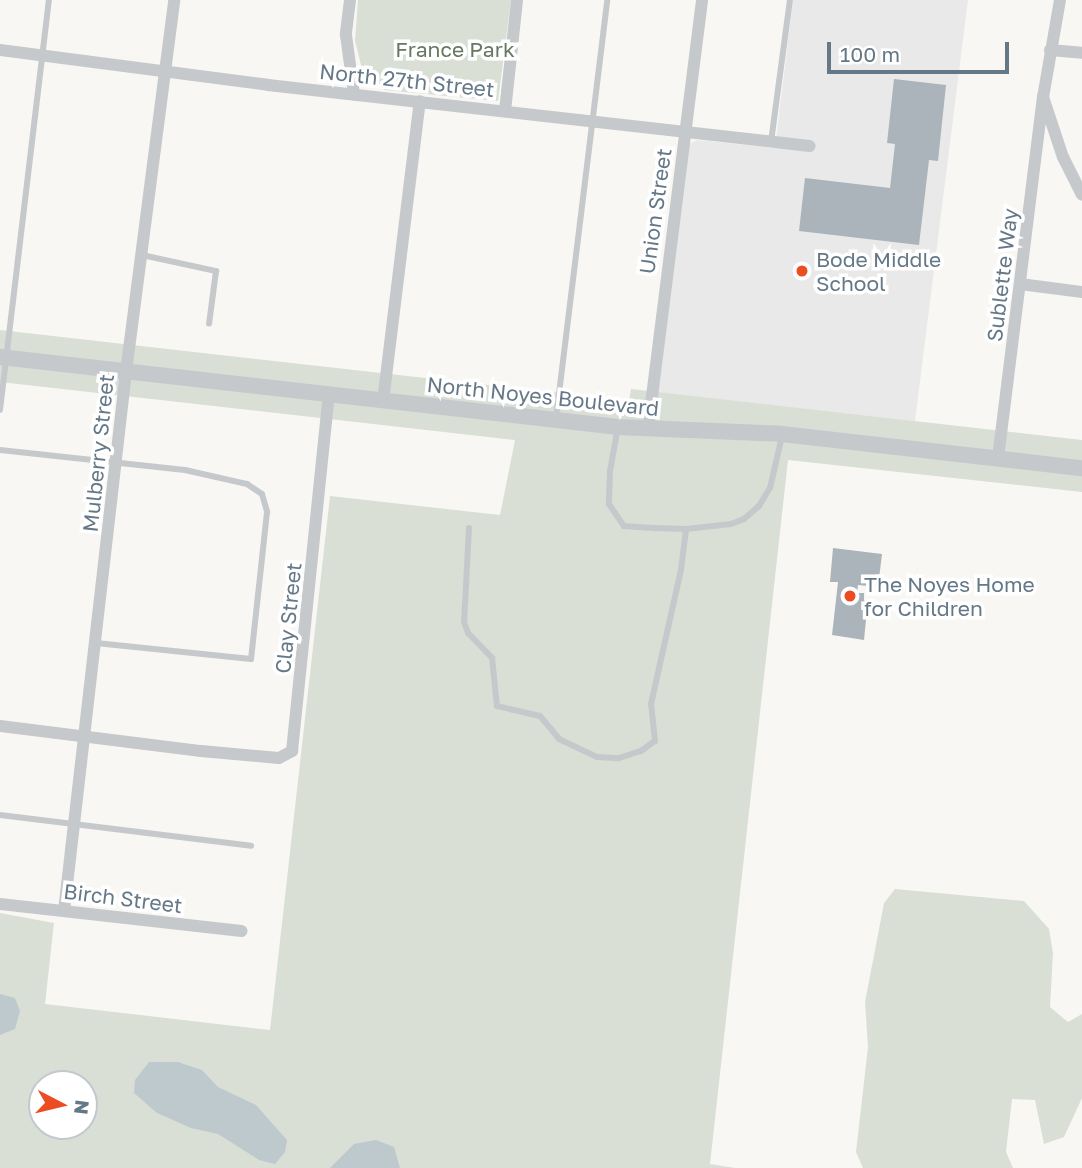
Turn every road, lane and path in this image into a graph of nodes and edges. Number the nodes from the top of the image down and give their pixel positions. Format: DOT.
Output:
graph roads {
  1 [pos="49,0"];
  2 [pos="174,0"];
  3 [pos="350,0"];
  4 [pos="517,0"];
  5 [pos="607,0"];
  6 [pos="702,0"];
  7 [pos="790,0"];
  8 [pos="1060,0"];
  9 [pos="0,50"];
  10 [pos="1050,50"];
  11 [pos="1082,53"];
  12 [pos="43,55"];
  13 [pos="165,71"];
  14 [pos="354,94"];
  15 [pos="1043,97"];
  16 [pos="420,101"];
  17 [pos="505,111"];
  18 [pos="592,121"];
  19 [pos="685,132"];
  20 [pos="771,142"];
  21 [pos="810,146"];
  22 [pos="1082,195"];
  23 [pos="142,255"];
  24 [pos="1020,285"];
  25 [pos="1082,292"];
  26 [pos="209,324"];
  27 [pos="3,357"];
  28 [pos="126,372"];
  29 [pos="329,396"];
  30 [pos="383,401"];
  31 [pos="0,410"];
  32 [pos="555,420"];
  33 [pos="618,427"];
  34 [pos="648,428"];
  35 [pos="782,434"];
  36 [pos="0,450"];
  37 [pos="998,458"];
  38 [pos="116,462"];
  39 [pos="1082,468"];
  40 [pos="469,528"];
  41 [pos="686,529"];
  42 [pos="96,643"];
  43 [pos="0,726"];
  44 [pos="85,737"];
  45 [pos="0,815"];
  46 [pos="74,825"];
  47 [pos="251,846"];
  48 [pos="0,904"];
  49 [pos="64,911"];
  50 [pos="241,931"];
  1 -- 12 [label="lane"];
  2 -- 13 [label="street, Mulberry Street"];
  3 -- 14 [label="street"];
  4 -- 17 [label="street"];
  5 -- 18 [label="lane"];
  6 -- 19 [label="street, Union Street"];
  7 -- 20 [label="lane"];
  8 -- 10 [label="street, Sublette Way"];
  9 -- 12 [label="street, North 27th Street"];
  10 -- 11 [label="street"];
  10 -- 15 [label="street, Sublette Way"];
  12 -- 13 [label="street, North 27th Street"];
  12 -- 27 [label="lane"];
  13 -- 14 [label="street, North 27th Street"];
  13 -- 23 [label="street, Mulberry Street"];
  14 -- 16 [label="street, North 27th Street"];
  15 -- 22 [label="street"];
  15 -- 24 [label="street, Sublette Way"];
  16 -- 17 [label="street, North 27th Street"];
  16 -- 30 [label="street"];
  17 -- 18 [label="street, North 27th Street"];
  18 -- 19 [label="street, North 27th Street"];
  18 -- 32 [label="lane"];
  19 -- 20 [label="street, North 27th Street"];
  19 -- 34 [label="street, Union Street"];
  20 -- 21 [label="street, North 27th Street"];
  23 -- 26 [label="lane"];
  23 -- 28 [label="street, Mulberry Street"];
  24 -- 25 [label="street"];
  24 -- 37 [label="street, Sublette Way"];
  27 -- 28 [label="street, North Noyes Boulevard"];
  27 -- 31 [label="lane"];
  28 -- 29 [label="street, North Noyes Boulevard"];
  28 -- 38 [label="street, Mulberry Street"];
  29 -- 30 [label="street, North Noyes Boulevard"];
  29 -- 44 [label="street, Clay Street"];
  30 -- 32 [label="street, North Noyes Boulevard"];
  32 -- 33 [label="street, North Noyes Boulevard"];
  33 -- 34 [label="street, North Noyes Boulevard"];
  33 -- 41 [label="lane"];
  34 -- 35 [label="street, North Noyes Boulevard"];
  35 -- 37 [label="street, North Noyes Boulevard"];
  35 -- 41 [label="lane"];
  36 -- 38 [label="lane"];
  37 -- 39 [label="street, North Noyes Boulevard"];
  38 -- 42 [label="street, Mulberry Street"];
  38 -- 42 [label="lane"];
  40 -- 41 [label="lane"];
  42 -- 44 [label="street, Mulberry Street"];
  43 -- 44 [label="street"];
  44 -- 46 [label="street, Mulberry Street"];
  45 -- 46 [label="lane"];
  46 -- 47 [label="lane"];
  46 -- 49 [label="street, Mulberry Street"];
  48 -- 49 [label="street, Birch Street"];
  49 -- 50 [label="street, Birch Street"];
}
